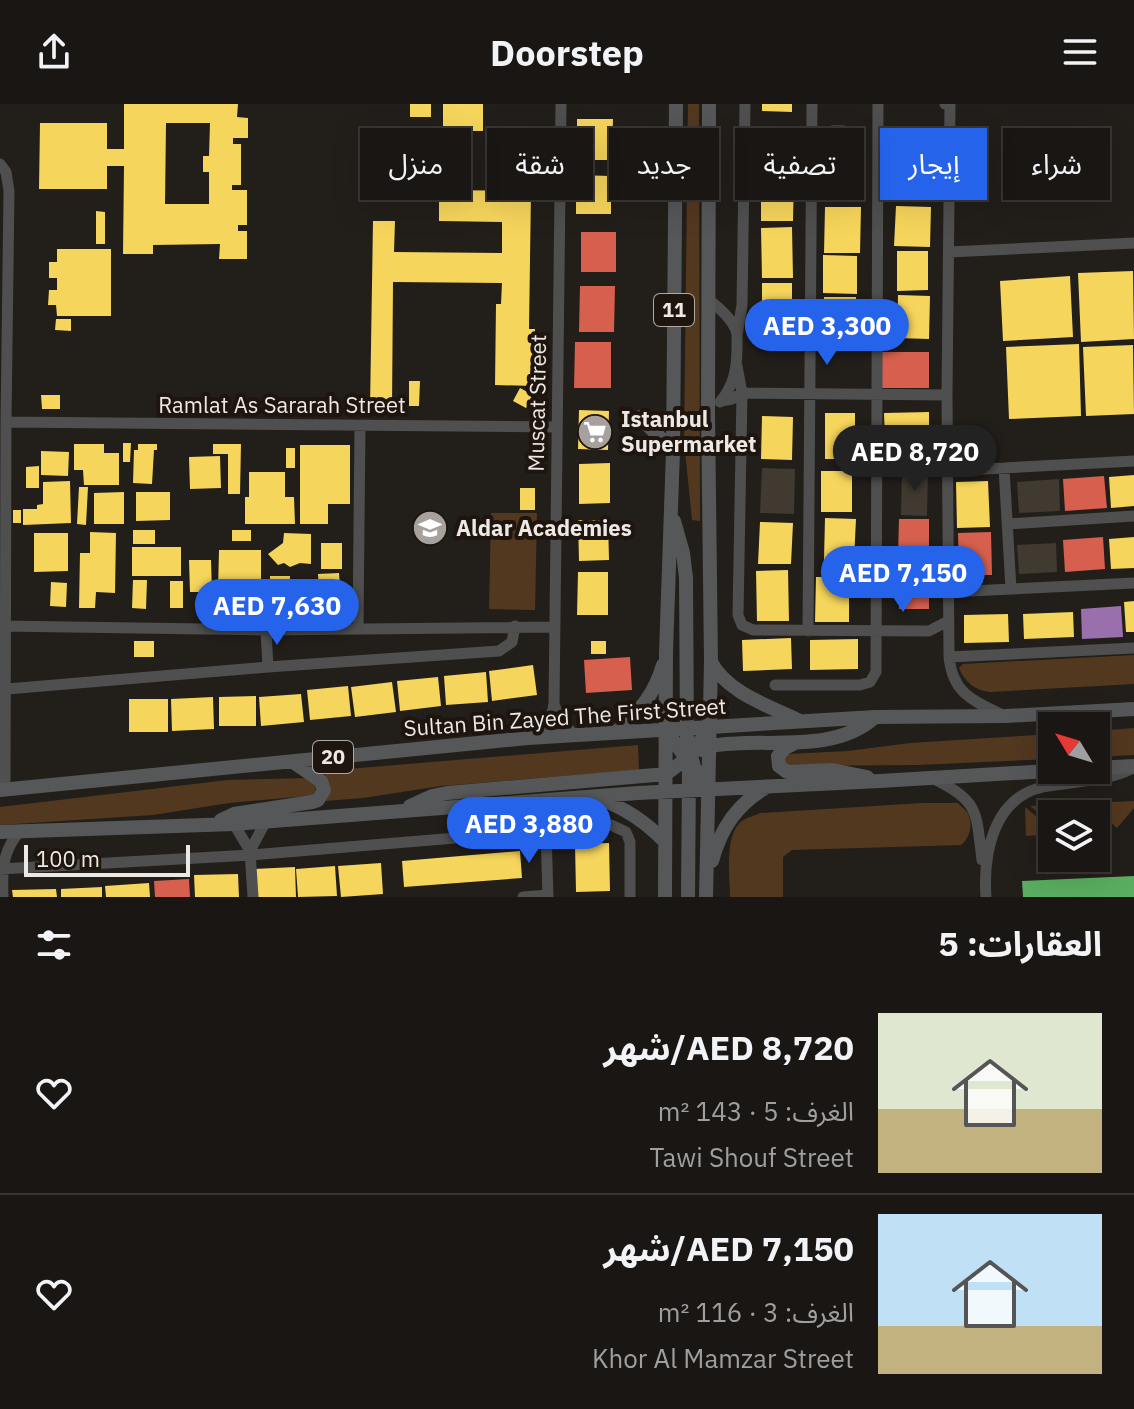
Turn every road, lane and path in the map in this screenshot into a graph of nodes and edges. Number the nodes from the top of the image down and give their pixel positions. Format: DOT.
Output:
graph roads {
  1 [pos="561,104"];
  2 [pos="676,104"];
  3 [pos="709,104"];
  4 [pos="745,104"];
  5 [pos="812,104"];
  6 [pos="878,104"];
  7 [pos="948,104"];
  8 [pos="676,128"];
  9 [pos="0,164"];
  10 [pos="676,200"];
  11 [pos="1134,243"];
  12 [pos="949,252"];
  13 [pos="708,299"];
  14 [pos="737,335"];
  15 [pos="737,366"];
  16 [pos="742,393"];
  17 [pos="809,394"];
  18 [pos="878,395"];
  19 [pos="947,395"];
  20 [pos="721,401"];
  21 [pos="708,413"];
  22 [pos="640,417"];
  23 [pos="6,422"];
  24 [pos="360,426"];
  25 [pos="557,427"];
  26 [pos="673,451"];
  27 [pos="1134,461"];
  28 [pos="1004,468"];
  29 [pos="947,471"];
  30 [pos="670,515"];
  31 [pos="1134,516"];
  32 [pos="1007,524"];
  33 [pos="1134,583"];
  34 [pos="1011,589"];
  35 [pos="949,592"];
  36 [pos="948,621"];
  37 [pos="3,626"];
  38 [pos="515,626"];
  39 [pos="555,627"];
  40 [pos="358,628"];
  41 [pos="266,630"];
  42 [pos="808,631"];
  43 [pos="877,631"];
  44 [pos="929,631"];
  45 [pos="949,643"];
  46 [pos="1134,648"];
  47 [pos="666,653"];
  48 [pos="949,657"];
  49 [pos="711,662"];
  50 [pos="268,667"];
  51 [pos="775,685"];
  52 [pos="7,689"];
  53 [pos="554,703"];
  54 [pos="1134,709"];
  55 [pos="1006,716"];
  56 [pos="875,717"];
  57 [pos="802,722"];
  58 [pos="709,728"];
  59 [pos="686,729"];
  60 [pos="666,730"];
  61 [pos="616,733"];
  62 [pos="575,735"];
  63 [pos="528,738"];
  64 [pos="799,741"];
  65 [pos="709,746"];
  66 [pos="688,759"];
  67 [pos="291,761"];
  68 [pos="1134,767"];
  69 [pos="1110,768"];
  70 [pos="1038,772"];
  71 [pos="666,774"];
  72 [pos="933,778"];
  73 [pos="880,781"];
  74 [pos="768,786"];
  75 [pos="708,789"];
  76 [pos="3,790"];
  77 [pos="689,790"];
  78 [pos="666,791"];
  79 [pos="596,797"];
  80 [pos="404,811"];
  81 [pos="266,821"];
  82 [pos="214,824"];
  83 [pos="234,824"];
  84 [pos="20,831"];
  85 [pos="546,831"];
  86 [pos="0,832"];
  87 [pos="665,842"];
  88 [pos="250,853"];
  89 [pos="1,869"];
  90 [pos="985,879"];
  91 [pos="707,881"];
  92 [pos="548,896"];
  93 [pos="3,897"];
  94 [pos="253,897"];
  95 [pos="523,897"];
  96 [pos="630,897"];
  97 [pos="665,897"];
  98 [pos="688,897"];
  99 [pos="706,897"];
  100 [pos="986,897"];
  1 -- 25 [label="street, Muscat Street"];
  2 -- 8 [label="main road, 11"];
  3 -- 13 [label="main road, 11"];
  4 -- 14 [label="street"];
  5 -- 17 [label="street"];
  6 -- 18 [label="street"];
  7 -- 12 [label="street"];
  9 -- 23 [label="street"];
  10 -- 26 [label="main road, 11"];
  11 -- 12 [label="street"];
  12 -- 19 [label="street"];
  13 -- 14 [label="street"];
  13 -- 21 [label="main road, 11"];
  14 -- 15 [label="street"];
  15 -- 16 [label="street"];
  15 -- 20 [label="street"];
  16 -- 17 [label="street"];
  16 -- 20 [label="street"];
  16 -- 42 [label="street"];
  17 -- 18 [label="street"];
  17 -- 42 [label="street"];
  18 -- 19 [label="street"];
  18 -- 43 [label="street"];
  19 -- 29 [label="street"];
  20 -- 21 [label="street"];
  21 -- 49 [label="main road, 11"];
  22 -- 26 [label="main road"];
  23 -- 24 [label="street, Ramlat As Sararah Street"];
  23 -- 37 [label="street"];
  24 -- 25 [label="street, Ramlat As Sararah Street"];
  24 -- 40 [label="street"];
  25 -- 39 [label="street, Muscat Street"];
  26 -- 30 [label="main road, 11"];
  27 -- 28 [label="street"];
  28 -- 29 [label="street"];
  28 -- 32 [label="street"];
  29 -- 35 [label="street"];
  30 -- 47 [label="main road, 11"];
  30 -- 59 [label="main road"];
  31 -- 32 [label="street"];
  32 -- 34 [label="street"];
  33 -- 34 [label="street"];
  34 -- 35 [label="street"];
  35 -- 36 [label="street"];
  36 -- 44 [label="street"];
  36 -- 45 [label="street"];
  37 -- 41 [label="street"];
  37 -- 52 [label="street"];
  38 -- 39 [label="street"];
  38 -- 40 [label="street"];
  38 -- 50 [label="street"];
  39 -- 53 [label="street, Muscat Street"];
  40 -- 41 [label="street"];
  41 -- 50 [label="street"];
  42 -- 43 [label="street"];
  43 -- 44 [label="street"];
  43 -- 51 [label="street"];
  44 -- 45 [label="street"];
  45 -- 48 [label="street"];
  46 -- 48 [label="street"];
  47 -- 60 [label="main road, 11"];
  47 -- 61 [label="main road"];
  48 -- 55 [label="street"];
  49 -- 57 [label="main road"];
  49 -- 58 [label="main road, 11"];
  50 -- 52 [label="street"];
  52 -- 76 [label="street"];
  53 -- 62 [label="street"];
  53 -- 63 [label="street"];
  54 -- 55 [label="main road, Sultan Bin Zayed The First Street / 20"];
  55 -- 56 [label="main road, Sultan Bin Zayed The First Street / 20"];
  56 -- 57 [label="main road, Sultan Bin Zayed The First Street / 20"];
  56 -- 64 [label="main road"];
  57 -- 58 [label="main road, Sultan Bin Zayed The First Street / 20"];
  58 -- 59 [label="main road, Sultan Bin Zayed The First Street / 20"];
  58 -- 65 [label="main road, 11"];
  58 -- 66 [label="main road"];
  59 -- 60 [label="main road, Sultan Bin Zayed The First Street / 20"];
  59 -- 66 [label="main road"];
  60 -- 61 [label="main road, Sultan Bin Zayed The First Street / 20"];
  60 -- 66 [label="main road"];
  60 -- 71 [label="main road, 11"];
  61 -- 62 [label="main road, Sultan Bin Zayed The First Street / 20"];
  62 -- 63 [label="main road, Sultan Bin Zayed The First Street / 20"];
  63 -- 67 [label="main road, Sultan Bin Zayed The First Street / 20"];
  64 -- 65 [label="main road"];
  64 -- 73 [label="main road"];
  65 -- 66 [label="main road"];
  65 -- 75 [label="main road, 11"];
  66 -- 71 [label="main road"];
  66 -- 75 [label="main road"];
  66 -- 77 [label="main road"];
  66 -- 78 [label="main road"];
  67 -- 76 [label="main road, Sultan Bin Zayed The First Street / 20"];
  67 -- 82 [label="main road"];
  68 -- 69 [label="main road"];
  68 -- 90 [label="street"];
  70 -- 72 [label="main road"];
  71 -- 78 [label="main road, 11"];
  71 -- 80 [label="main road"];
  72 -- 73 [label="main road"];
  72 -- 90 [label="street"];
  73 -- 74 [label="main road"];
  74 -- 75 [label="main road"];
  74 -- 91 [label="main road"];
  75 -- 77 [label="main road"];
  75 -- 91 [label="main road, 11"];
  77 -- 78 [label="main road"];
  77 -- 98 [label="main road"];
  78 -- 79 [label="main road"];
  78 -- 87 [label="main road, 11"];
  79 -- 80 [label="main road"];
  79 -- 87 [label="main road"];
  80 -- 81 [label="main road"];
  81 -- 83 [label="main road"];
  81 -- 88 [label="street"];
  82 -- 83 [label="main road"];
  82 -- 84 [label="main road"];
  83 -- 88 [label="street"];
  84 -- 86 [label="main road"];
  84 -- 89 [label="street"];
  85 -- 88 [label="street"];
  85 -- 92 [label="street"];
  85 -- 96 [label="street"];
  87 -- 97 [label="main road, 11"];
  88 -- 89 [label="street"];
  88 -- 94 [label="street"];
  89 -- 93 [label="street"];
  90 -- 100 [label="street"];
  91 -- 99 [label="main road, 11"];
  92 -- 95 [label="street"];
}
